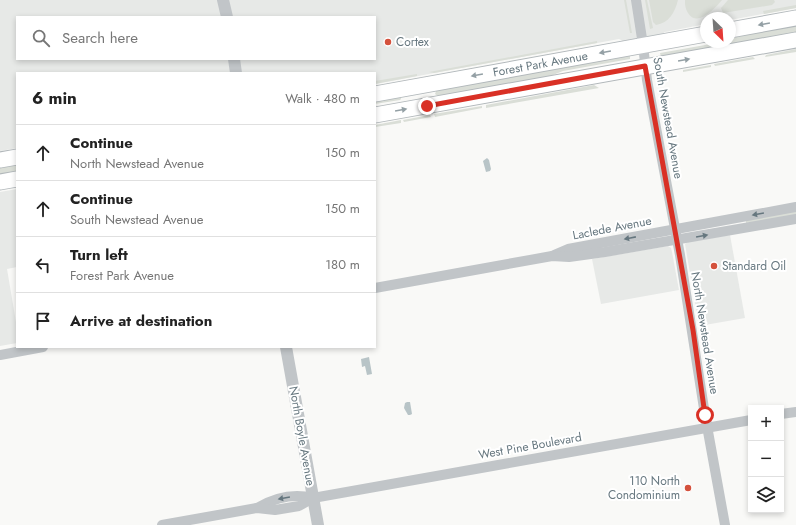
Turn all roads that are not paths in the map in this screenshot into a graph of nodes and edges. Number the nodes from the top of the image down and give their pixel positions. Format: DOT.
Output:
graph roads {
  1 [pos="224,0"];
  2 [pos="636,0"];
  3 [pos="226,16"];
  4 [pos="796,18"];
  5 [pos="736,29"];
  6 [pos="700,35"];
  7 [pos="796,40"];
  8 [pos="643,45"];
  9 [pos="234,60"];
  10 [pos="645,66"];
  11 [pos="236,72"];
  12 [pos="376,94"];
  13 [pos="376,115"];
  14 [pos="16,157"];
  15 [pos="0,160"];
  16 [pos="16,179"];
  17 [pos="0,182"];
  18 [pos="796,207"];
  19 [pos="796,219"];
  20 [pos="675,229"];
  21 [pos="677,240"];
  22 [pos="552,256"];
  23 [pos="376,288"];
  24 [pos="38,348"];
  25 [pos="286,348"];
  26 [pos="0,355"];
  27 [pos="796,412"];
  28 [pos="784,414"];
  29 [pos="748,421"];
  30 [pos="708,428"];
  31 [pos="313,498"];
  32 [pos="162,525"];
  33 [pos="318,525"];
  34 [pos="725,525"];
  1 -- 3 [label="street"];
  2 -- 8 [label="street, South Newstead Avenue"];
  4 -- 5 [label="main road, one-way"];
  6 -- 8 [label="main road, Forest Park Avenue"];
  10 -- 7 [label="main road, Forest Park Avenue, one-way"];
  8 -- 10 [label="street, South Newstead Avenue"];
  8 -- 12 [label="main road, Forest Park Avenue, one-way"];
  9 -- 11 [label="street"];
  13 -- 10 [label="main road, Forest Park Avenue, one-way"];
  10 -- 20 [label="street, South Newstead Avenue"];
  14 -- 15 [label="main road"];
  16 -- 17 [label="main road"];
  18 -- 20 [label="street, Laclede Avenue, one-way"];
  21 -- 19 [label="street, Laclede Avenue, one-way"];
  20 -- 21 [label="street, South Newstead Avenue"];
  20 -- 22 [label="street, Laclede Avenue, one-way"];
  21 -- 22 [label="street, Laclede Avenue"];
  21 -- 30 [label="street, North Newstead Avenue"];
  22 -- 23 [label="street, Laclede Avenue"];
  24 -- 26 [label="street"];
  25 -- 31 [label="street, North Boyle Avenue"];
  27 -- 28 [label="street"];
  29 -- 30 [label="street, West Pine Boulevard"];
  30 -- 31 [label="street, West Pine Boulevard"];
  30 -- 34 [label="street, North Newstead Avenue"];
  31 -- 32 [label="street, West Pine Boulevard"];
  31 -- 33 [label="street, North Boyle Avenue"];
}
